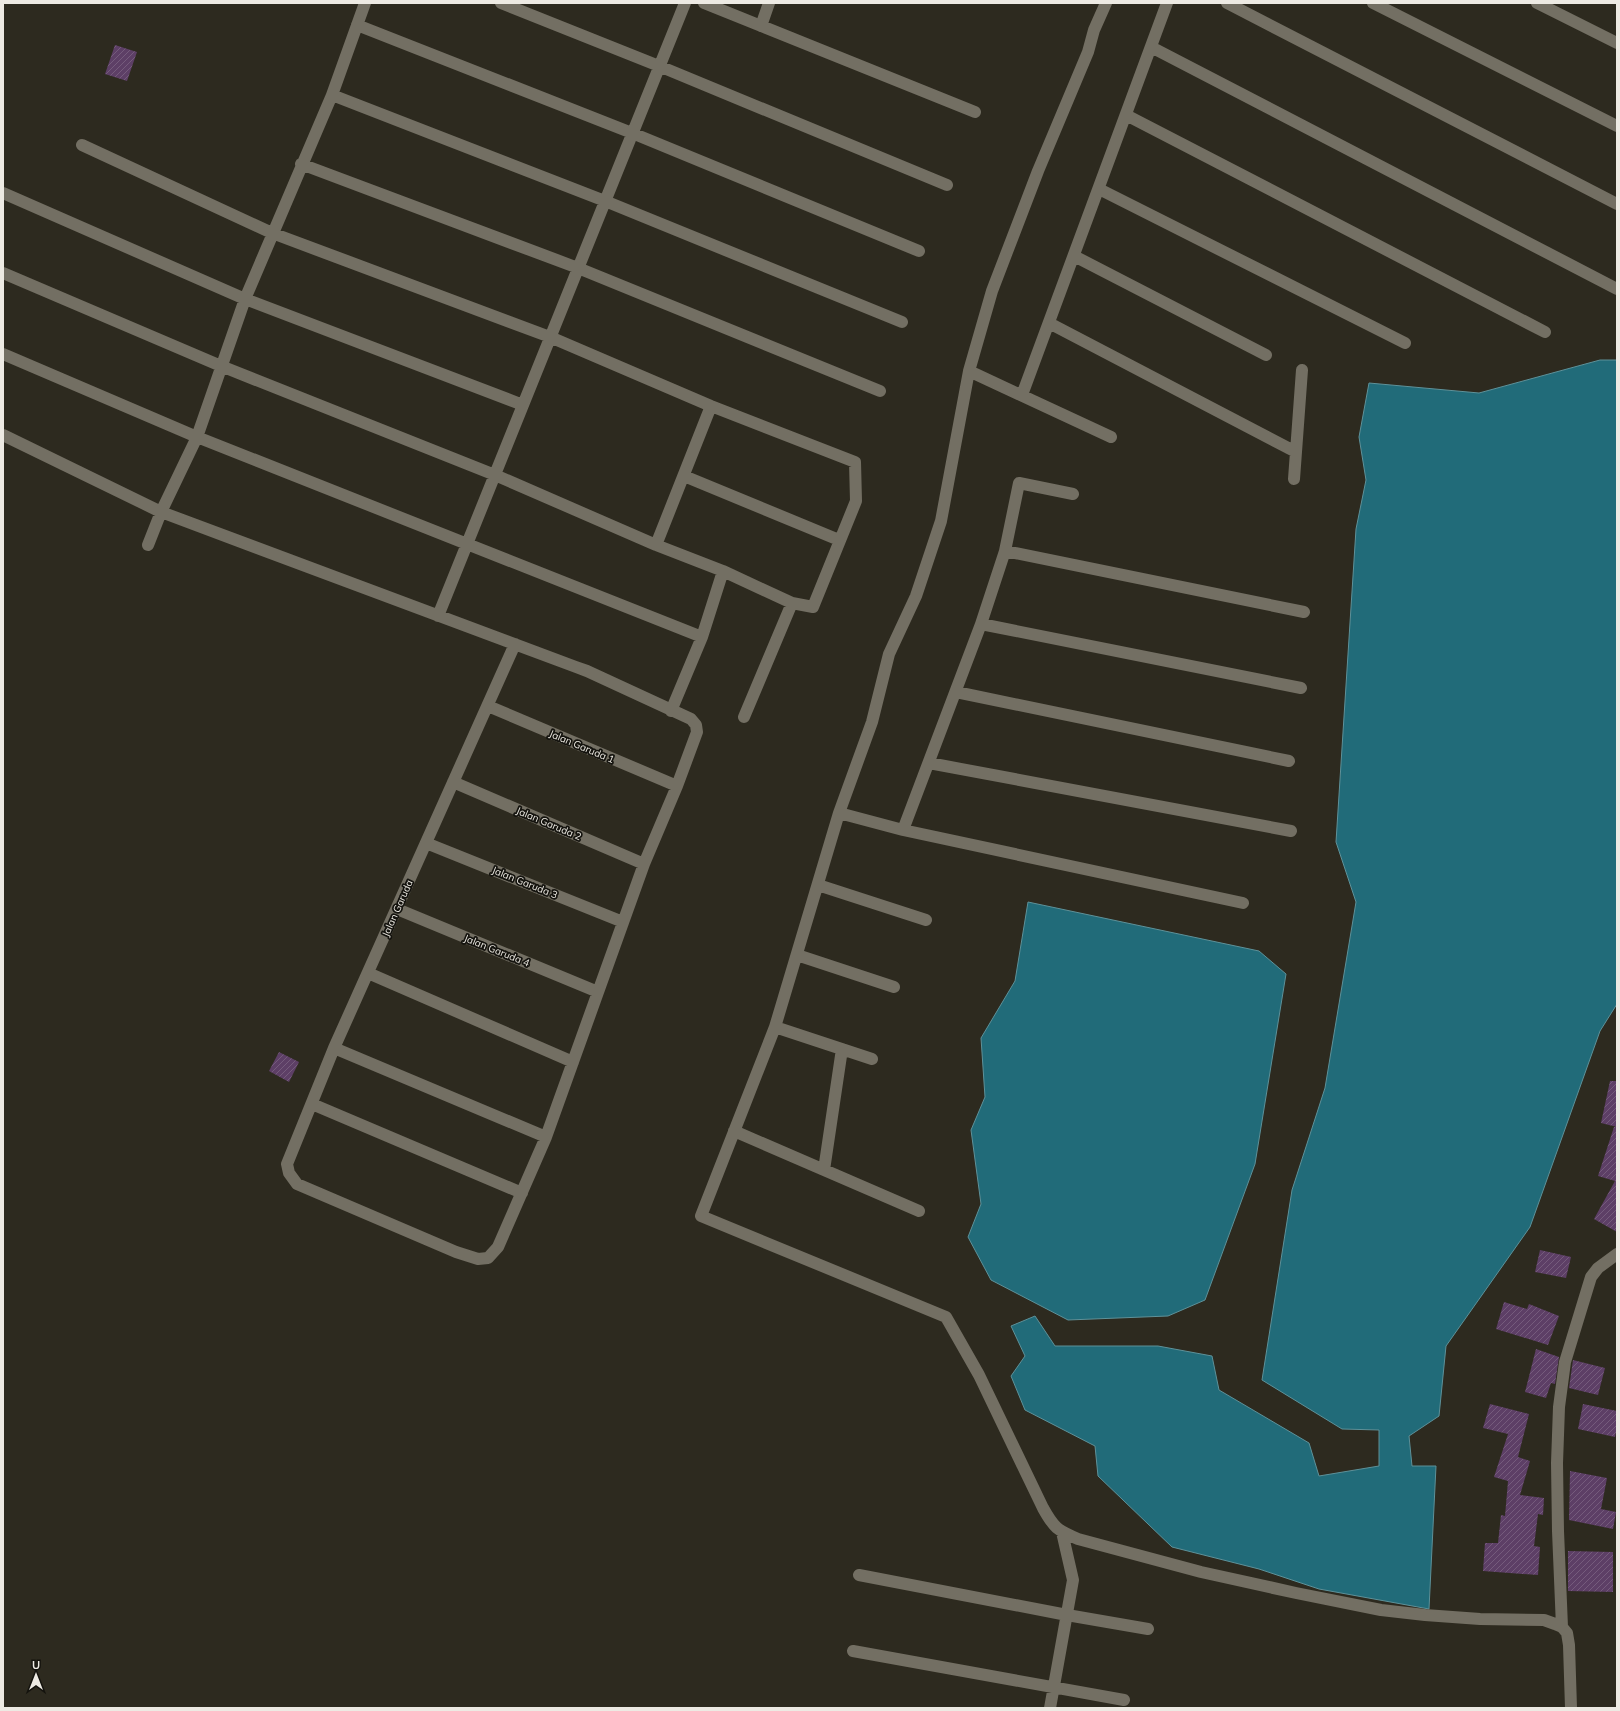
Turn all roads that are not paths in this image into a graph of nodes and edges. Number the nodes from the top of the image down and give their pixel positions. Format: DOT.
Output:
graph roads {
  1 [pos="365,3"];
  2 [pos="501,3"];
  3 [pos="684,3"];
  4 [pos="704,3"];
  5 [pos="769,3"];
  6 [pos="1106,3"];
  7 [pos="1168,3"];
  8 [pos="1227,3"];
  9 [pos="1374,3"];
  10 [pos="1537,3"];
  11 [pos="357,25"];
  12 [pos="760,26"];
  13 [pos="1617,43"];
  14 [pos="1151,47"];
  15 [pos="659,66"];
  16 [pos="332,95"];
  17 [pos="975,112"];
  18 [pos="1126,115"];
  19 [pos="1617,126"];
  20 [pos="632,133"];
  21 [pos="82,145"];
  22 [pos="301,164"];
  23 [pos="947,185"];
  24 [pos="1099,189"];
  25 [pos="3,193"];
  26 [pos="605,201"];
  27 [pos="1617,204"];
  28 [pos="272,232"];
  29 [pos="919,251"];
  30 [pos="1074,256"];
  31 [pos="578,268"];
  32 [pos="3,272"];
  33 [pos="1617,290"];
  34 [pos="244,299"];
  35 [pos="902,322"];
  36 [pos="1049,324"];
  37 [pos="1545,332"];
  38 [pos="550,337"];
  39 [pos="1405,343"];
  40 [pos="3,354"];
  41 [pos="1266,355"];
  42 [pos="220,366"];
  43 [pos="1302,370"];
  44 [pos="969,371"];
  45 [pos="880,391"];
  46 [pos="1022,395"];
  47 [pos="523,405"];
  48 [pos="711,406"];
  49 [pos="3,435"];
  50 [pos="197,436"];
  51 [pos="1111,436"];
  52 [pos="1296,452"];
  53 [pos="495,475"];
  54 [pos="684,476"];
  55 [pos="1294,479"];
  56 [pos="1073,494"];
  57 [pos="161,512"];
  58 [pos="839,540"];
  59 [pos="467,543"];
  60 [pos="148,545"];
  61 [pos="656,545"];
  62 [pos="1005,551"];
  63 [pos="723,571"];
  64 [pos="792,603"];
  65 [pos="1304,612"];
  66 [pos="438,616"];
  67 [pos="981,624"];
  68 [pos="702,637"];
  69 [pos="515,644"];
  70 [pos="1301,688"];
  71 [pos="956,692"];
  72 [pos="488,706"];
  73 [pos="671,711"];
  74 [pos="744,717"];
  75 [pos="1289,761"];
  76 [pos="929,763"];
  77 [pos="453,782"];
  78 [pos="677,786"];
  79 [pos="839,813"];
  80 [pos="903,830"];
  81 [pos="1290,832"];
  82 [pos="426,843"];
  83 [pos="644,864"];
  84 [pos="818,885"];
  85 [pos="1243,903"];
  86 [pos="397,909"];
  87 [pos="926,920"];
  88 [pos="623,922"];
  89 [pos="797,954"];
  90 [pos="368,973"];
  91 [pos="894,987"];
  92 [pos="598,992"];
  93 [pos="776,1027"];
  94 [pos="334,1048"];
  95 [pos="842,1049"];
  96 [pos="872,1059"];
  97 [pos="573,1062"];
  98 [pos="312,1104"];
  99 [pos="734,1131"];
  100 [pos="546,1137"];
  101 [pos="824,1170"];
  102 [pos="522,1193"];
  103 [pos="919,1211"];
  104 [pos="1617,1254"];
  105 [pos="1062,1532"];
  106 [pos="859,1575"];
  107 [pos="1067,1615"];
  108 [pos="1562,1627"];
  109 [pos="1148,1629"];
  110 [pos="853,1651"];
  111 [pos="1053,1687"];
  112 [pos="1124,1700"];
  113 [pos="1050,1708"];
  114 [pos="1571,1708"];
  1 -- 11 [label="street"];
  2 -- 15 [label="street"];
  3 -- 15 [label="street"];
  4 -- 12 [label="street"];
  5 -- 12 [label="street"];
  6 -- 44 [label="street"];
  7 -- 14 [label="street"];
  8 -- 27 [label="street"];
  9 -- 19 [label="street"];
  10 -- 13 [label="street"];
  11 -- 16 [label="street"];
  11 -- 20 [label="street"];
  12 -- 17 [label="street"];
  14 -- 18 [label="street"];
  14 -- 33 [label="street"];
  15 -- 20 [label="street"];
  15 -- 23 [label="street"];
  16 -- 22 [label="street"];
  16 -- 26 [label="street"];
  18 -- 24 [label="street"];
  18 -- 37 [label="street"];
  20 -- 26 [label="street"];
  20 -- 29 [label="street"];
  21 -- 28 [label="street"];
  22 -- 28 [label="street"];
  22 -- 31 [label="street"];
  24 -- 30 [label="street"];
  24 -- 39 [label="street"];
  25 -- 34 [label="street"];
  26 -- 31 [label="street"];
  26 -- 35 [label="street"];
  28 -- 34 [label="street"];
  28 -- 38 [label="street"];
  30 -- 36 [label="street"];
  30 -- 41 [label="street"];
  31 -- 38 [label="street"];
  31 -- 45 [label="street"];
  32 -- 42 [label="street"];
  34 -- 42 [label="street"];
  34 -- 47 [label="street"];
  36 -- 46 [label="street"];
  36 -- 52 [label="street"];
  38 -- 47 [label="street"];
  38 -- 48 [label="street"];
  40 -- 50 [label="street"];
  42 -- 50 [label="street"];
  42 -- 53 [label="street"];
  43 -- 52 [label="street"];
  44 -- 46 [label="street"];
  44 -- 79 [label="street"];
  46 -- 51 [label="street"];
  47 -- 53 [label="street"];
  48 -- 54 [label="street"];
  48 -- 58 [label="street"];
  49 -- 57 [label="street"];
  50 -- 57 [label="street"];
  50 -- 59 [label="street"];
  52 -- 55 [label="street"];
  53 -- 59 [label="street"];
  53 -- 61 [label="street"];
  54 -- 58 [label="street"];
  54 -- 61 [label="street"];
  56 -- 62 [label="street"];
  57 -- 60 [label="street"];
  57 -- 66 [label="street"];
  58 -- 64 [label="street"];
  59 -- 66 [label="street"];
  59 -- 68 [label="street"];
  61 -- 63 [label="street"];
  62 -- 65 [label="street"];
  62 -- 67 [label="street"];
  63 -- 64 [label="street"];
  63 -- 68 [label="street"];
  64 -- 74 [label="street"];
  66 -- 69 [label="street"];
  67 -- 70 [label="street"];
  67 -- 71 [label="street"];
  68 -- 73 [label="street"];
  69 -- 72 [label="street, Jalan Garuda"];
  69 -- 73 [label="street"];
  71 -- 75 [label="street"];
  71 -- 76 [label="street"];
  72 -- 77 [label="street, Jalan Garuda"];
  72 -- 78 [label="street, Jalan Garuda 1"];
  73 -- 78 [label="street"];
  76 -- 80 [label="street"];
  76 -- 81 [label="street"];
  77 -- 82 [label="street, Jalan Garuda"];
  77 -- 83 [label="street, Jalan Garuda 2"];
  78 -- 83 [label="street"];
  79 -- 80 [label="street"];
  79 -- 84 [label="street"];
  80 -- 85 [label="street"];
  82 -- 86 [label="street, Jalan Garuda"];
  82 -- 88 [label="street, Jalan Garuda 3"];
  83 -- 88 [label="street"];
  84 -- 87 [label="street"];
  84 -- 89 [label="street"];
  86 -- 90 [label="street, Jalan Garuda"];
  86 -- 92 [label="street, Jalan Garuda 4"];
  88 -- 92 [label="street"];
  89 -- 91 [label="street"];
  89 -- 93 [label="street"];
  90 -- 94 [label="street, Jalan Garuda"];
  90 -- 97 [label="street"];
  92 -- 97 [label="street"];
  93 -- 95 [label="street"];
  93 -- 99 [label="street"];
  94 -- 98 [label="street, Jalan Garuda"];
  94 -- 100 [label="street"];
  95 -- 96 [label="street"];
  95 -- 101 [label="street"];
  97 -- 100 [label="street"];
  98 -- 102 [label="street"];
  98 -- 102 [label="street, Jalan Garuda"];
  99 -- 101 [label="street"];
  99 -- 105 [label="street"];
  100 -- 102 [label="street"];
  101 -- 103 [label="street"];
  104 -- 108 [label="street"];
  105 -- 107 [label="street"];
  105 -- 108 [label="street"];
  106 -- 107 [label="street"];
  107 -- 109 [label="street"];
  107 -- 111 [label="street"];
  108 -- 114 [label="street"];
  110 -- 111 [label="street"];
  111 -- 112 [label="street"];
  111 -- 113 [label="street"];
}
